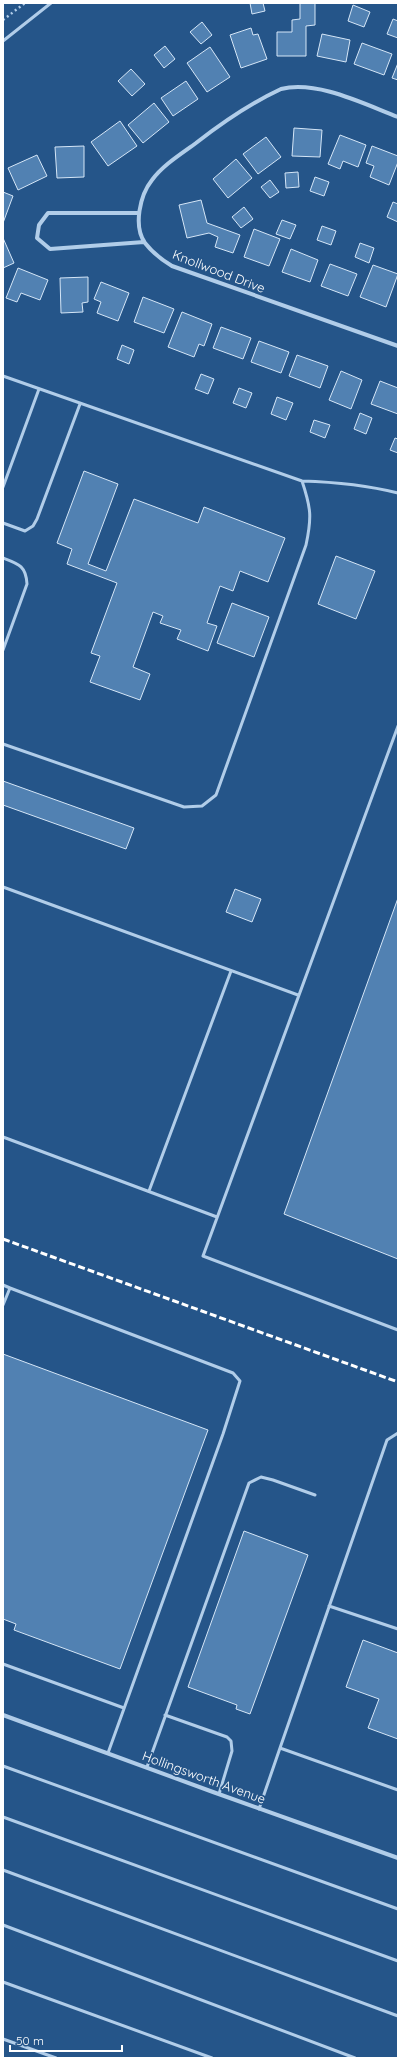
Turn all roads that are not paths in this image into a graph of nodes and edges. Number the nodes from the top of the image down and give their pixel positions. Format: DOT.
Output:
graph roads {
  1 [pos="51,3"];
  2 [pos="3,41"];
  3 [pos="398,117"];
  4 [pos="139,214"];
  5 [pos="144,242"];
  6 [pos="398,346"];
  7 [pos="3,376"];
  8 [pos="39,389"];
  9 [pos="80,404"];
  10 [pos="302,481"];
  11 [pos="3,488"];
  12 [pos="398,493"];
  13 [pos="3,523"];
  14 [pos="3,558"];
  15 [pos="3,650"];
  16 [pos="398,726"];
  17 [pos="3,744"];
  18 [pos="3,887"];
  19 [pos="231,971"];
  20 [pos="298,995"];
  21 [pos="3,1137"];
  22 [pos="149,1191"];
  23 [pos="217,1217"];
  24 [pos="3,1285"];
  25 [pos="10,1288"];
  26 [pos="3,1305"];
  27 [pos="398,1330"];
  28 [pos="398,1433"];
  29 [pos="315,1495"];
  30 [pos="329,1606"];
  31 [pos="398,1629"];
  32 [pos="3,1664"];
  33 [pos="124,1708"];
  34 [pos="3,1715"];
  35 [pos="165,1715"];
  36 [pos="280,1748"];
  37 [pos="108,1753"];
  38 [pos="3,1766"];
  39 [pos="147,1767"];
  40 [pos="398,1790"];
  41 [pos="219,1794"];
  42 [pos="259,1809"];
  43 [pos="3,1817"];
  44 [pos="398,1858"];
  45 [pos="3,1870"];
  46 [pos="398,1909"];
  47 [pos="3,1925"];
  48 [pos="398,1961"];
  49 [pos="3,1982"];
  50 [pos="398,2016"];
  51 [pos="3,2039"];
  52 [pos="56,2058"];
  53 [pos="212,2058"];
  54 [pos="355,2058"];
  1 -- 2 [label="lane"];
  3 -- 4 [label="street"];
  4 -- 5 [label="street"];
  4 -- 5 [label="street"];
  5 -- 6 [label="street, Knollwood Drive"];
  7 -- 8 [label="lane"];
  8 -- 9 [label="lane"];
  8 -- 11 [label="lane"];
  9 -- 10 [label="lane"];
  9 -- 13 [label="lane"];
  10 -- 12 [label="lane"];
  10 -- 17 [label="lane"];
  14 -- 15 [label="lane"];
  16 -- 20 [label="lane"];
  18 -- 19 [label="lane"];
  19 -- 20 [label="lane"];
  19 -- 22 [label="lane"];
  20 -- 23 [label="lane"];
  21 -- 22 [label="lane"];
  22 -- 23 [label="lane"];
  23 -- 27 [label="lane"];
  24 -- 25 [label="lane"];
  25 -- 26 [label="lane"];
  25 -- 33 [label="lane"];
  28 -- 30 [label="lane"];
  29 -- 35 [label="lane"];
  30 -- 31 [label="lane"];
  30 -- 36 [label="lane"];
  32 -- 33 [label="lane"];
  33 -- 37 [label="lane"];
  34 -- 37 [label="street, Hollingsworth Avenue"];
  35 -- 39 [label="lane"];
  35 -- 41 [label="lane"];
  36 -- 40 [label="lane"];
  36 -- 42 [label="lane"];
  37 -- 39 [label="street, Hollingsworth Avenue"];
  38 -- 46 [label="lane"];
  39 -- 41 [label="street, Hollingsworth Avenue"];
  41 -- 42 [label="street, Hollingsworth Avenue"];
  42 -- 44 [label="street, Hollingsworth Avenue"];
  43 -- 48 [label="lane"];
  45 -- 50 [label="lane"];
  47 -- 54 [label="lane"];
  49 -- 53 [label="lane"];
  51 -- 52 [label="lane"];
}
